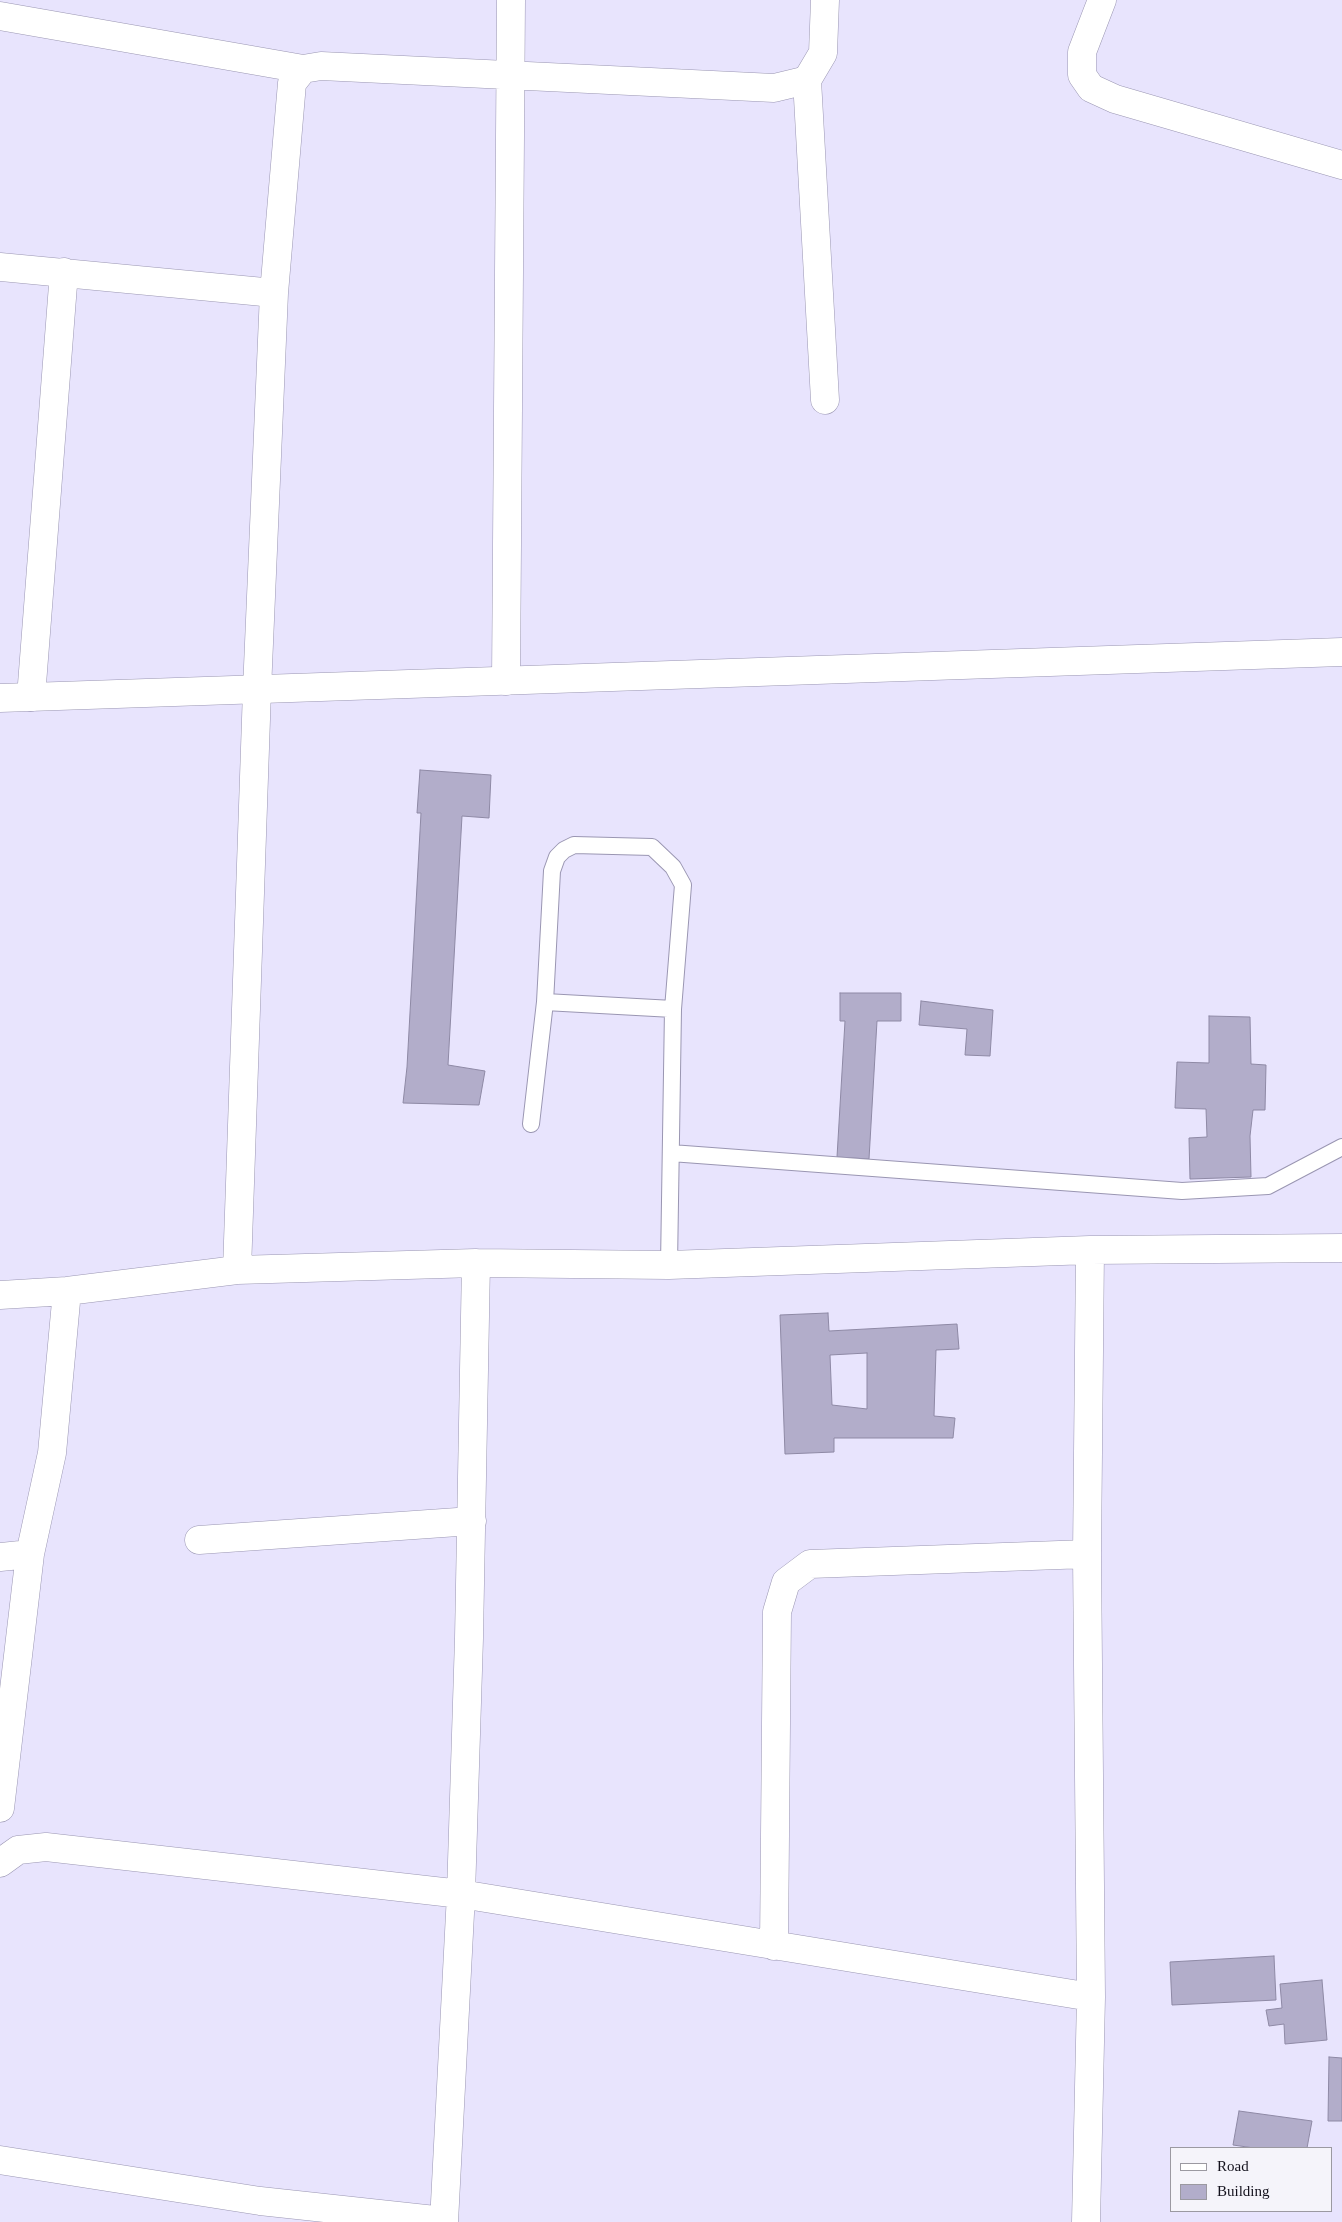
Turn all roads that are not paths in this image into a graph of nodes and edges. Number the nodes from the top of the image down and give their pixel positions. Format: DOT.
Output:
graph roads {
  1 [pos="511,0"];
  2 [pos="825,0"];
  3 [pos="1102,0"];
  4 [pos="0,16"];
  5 [pos="303,69"];
  6 [pos="512,76"];
  7 [pos="807,80"];
  8 [pos="1342,165"];
  9 [pos="0,267"];
  10 [pos="64,272"];
  11 [pos="274,294"];
  12 [pos="825,400"];
  13 [pos="1342,652"];
  14 [pos="506,681"];
  15 [pos="257,690"];
  16 [pos="31,697"];
  17 [pos="0,698"];
  18 [pos="545,1002"];
  19 [pos="673,1009"];
  20 [pos="531,1124"];
  21 [pos="1342,1148"];
  22 [pos="671,1153"];
  23 [pos="1342,1248"];
  24 [pos="1090,1250"];
  25 [pos="476,1263"];
  26 [pos="669,1266"];
  27 [pos="237,1270"];
  28 [pos="66,1291"];
  29 [pos="0,1294"];
  30 [pos="472,1521"];
  31 [pos="200,1540"];
  32 [pos="30,1554"];
  33 [pos="1088,1554"];
  34 [pos="0,1557"];
  35 [pos="0,1808"];
  36 [pos="0,1863"];
  37 [pos="461,1894"];
  38 [pos="774,1946"];
  39 [pos="1091,1998"];
  40 [pos="0,2160"];
  41 [pos="444,2221"];
  42 [pos="1086,2222"];
  1 -- 6 [label="street"];
  2 -- 7 [label="street"];
  3 -- 8 [label="street"];
  4 -- 5 [label="street"];
  5 -- 6 [label="street"];
  5 -- 11 [label="street"];
  6 -- 7 [label="street"];
  6 -- 14 [label="street"];
  7 -- 12 [label="street"];
  9 -- 10 [label="street"];
  10 -- 11 [label="street"];
  10 -- 16 [label="street"];
  11 -- 15 [label="street"];
  13 -- 14 [label="street"];
  14 -- 15 [label="street"];
  15 -- 16 [label="street"];
  15 -- 27 [label="street"];
  16 -- 17 [label="street"];
  18 -- 19 [label="lane"];
  18 -- 19 [label="lane"];
  18 -- 20 [label="lane"];
  19 -- 22 [label="lane"];
  21 -- 22 [label="lane"];
  22 -- 26 [label="lane"];
  23 -- 24 [label="street"];
  24 -- 26 [label="street"];
  24 -- 33 [label="street"];
  25 -- 26 [label="street"];
  25 -- 27 [label="street"];
  25 -- 30 [label="street"];
  27 -- 28 [label="street"];
  28 -- 29 [label="street"];
  28 -- 32 [label="street"];
  30 -- 31 [label="street"];
  30 -- 37 [label="street"];
  32 -- 34 [label="street"];
  32 -- 35 [label="street"];
  33 -- 38 [label="street"];
  33 -- 39 [label="street"];
  36 -- 37 [label="street"];
  37 -- 38 [label="street"];
  37 -- 41 [label="street"];
  38 -- 39 [label="street"];
  39 -- 42 [label="street"];
  40 -- 41 [label="street"];
}
